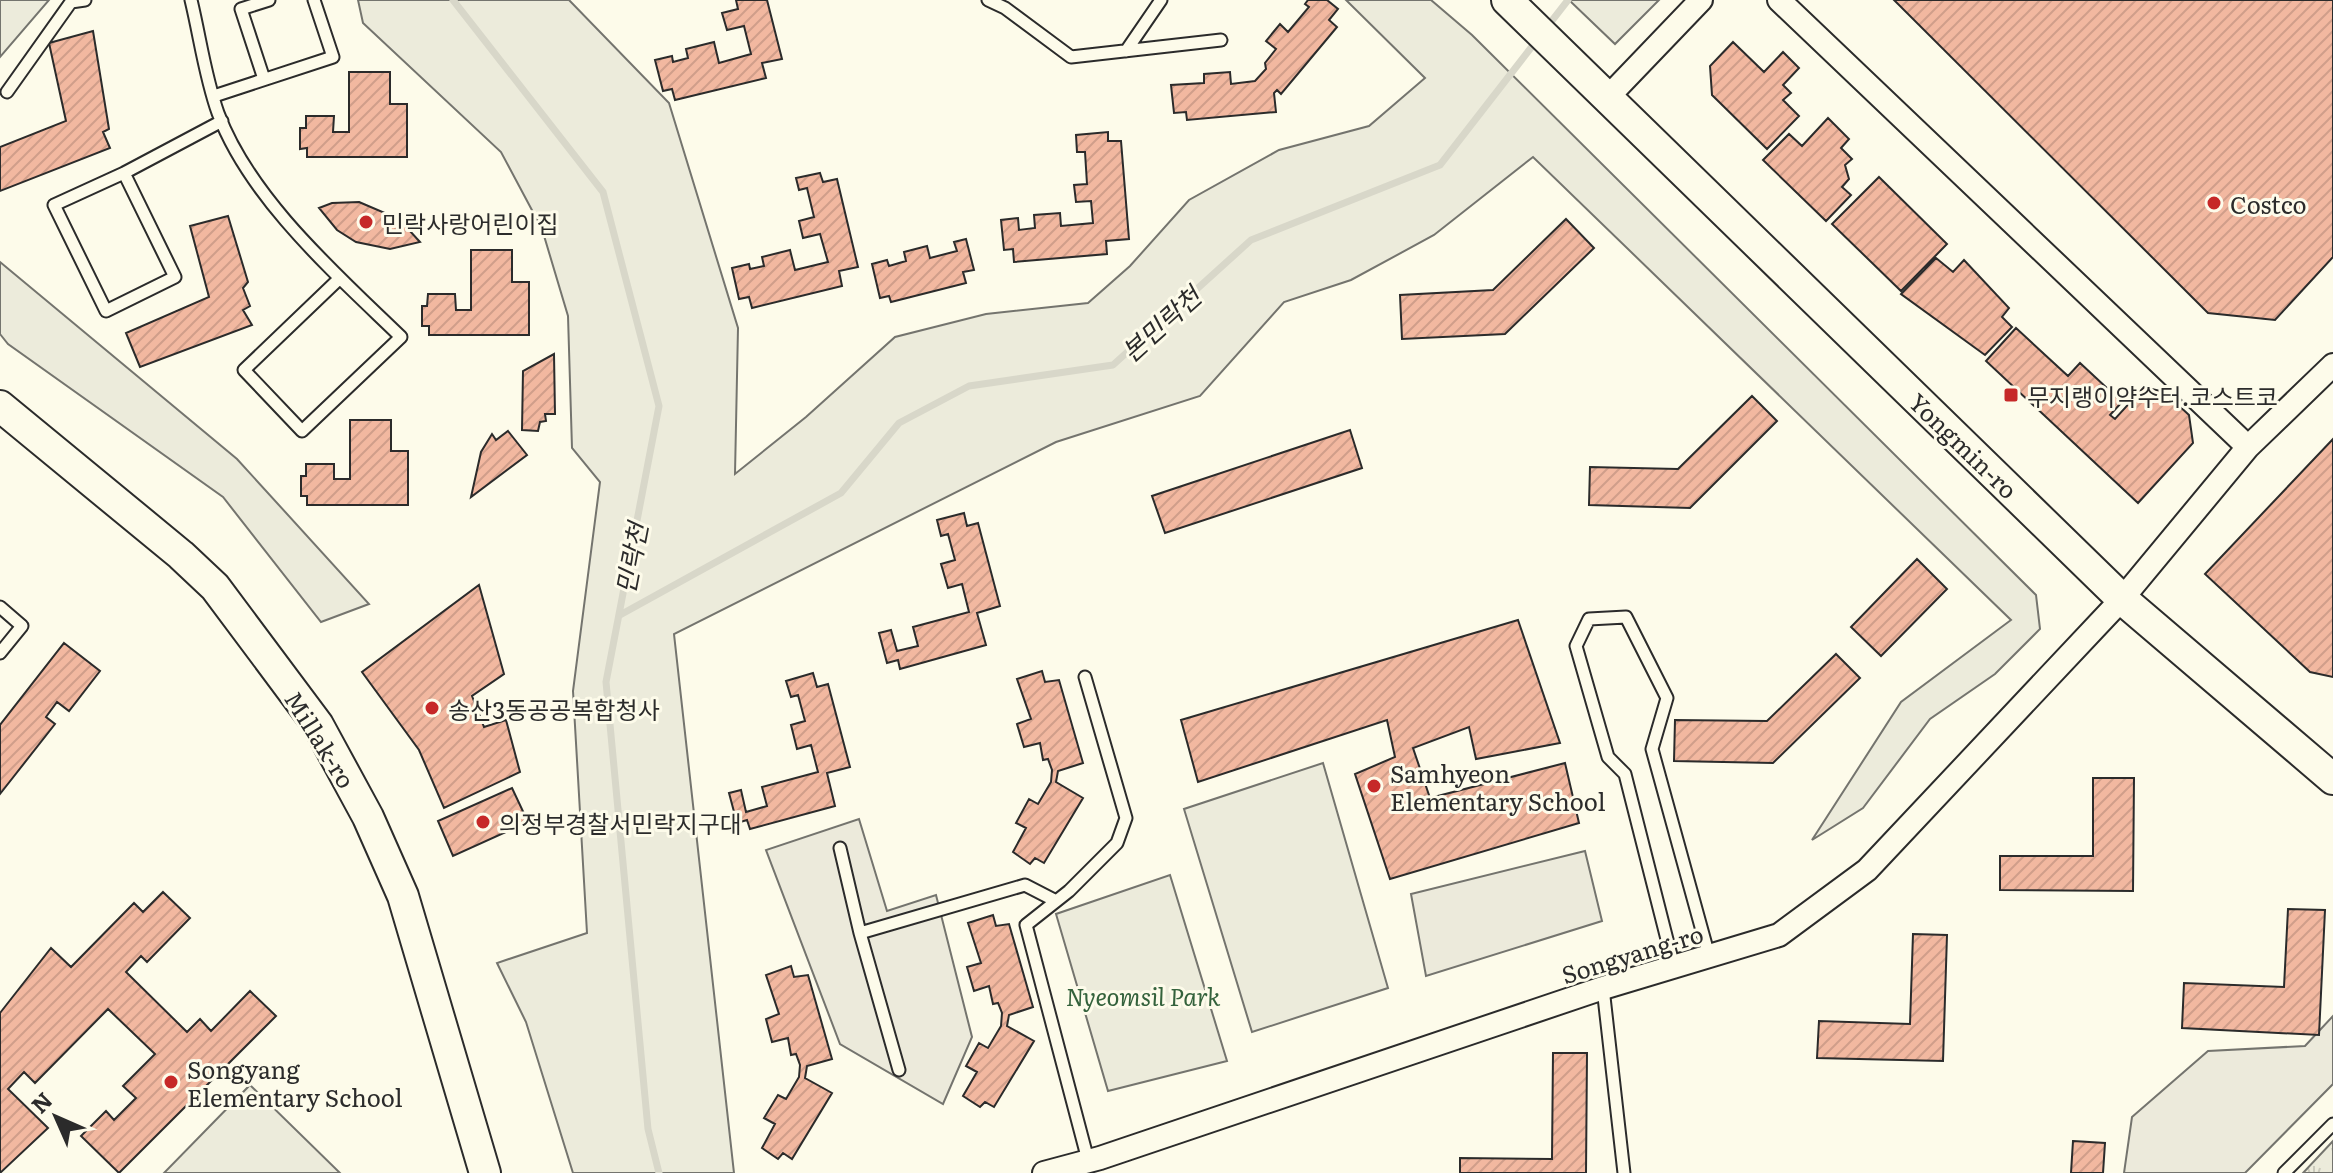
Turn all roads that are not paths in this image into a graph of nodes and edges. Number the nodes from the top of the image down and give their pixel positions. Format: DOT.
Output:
graph roads {
  1 [pos="85,0"];
  2 [pos="191,0"];
  3 [pos="269,0"];
  4 [pos="314,0"];
  5 [pos="988,0"];
  6 [pos="1161,0"];
  7 [pos="1507,0"];
  8 [pos="1701,0"];
  9 [pos="1779,0"];
  10 [pos="1221,40"];
  11 [pos="1126,51"];
  12 [pos="264,79"];
  13 [pos="7,92"];
  14 [pos="214,96"];
  15 [pos="1608,97"];
  16 [pos="222,121"];
  17 [pos="124,173"];
  18 [pos="340,278"];
  19 [pos="2333,365"];
  20 [pos="0,406"];
  21 [pos="2248,447"];
  22 [pos="2122,599"];
  23 [pos="0,607"];
  24 [pos="0,653"];
  25 [pos="1085,677"];
  26 [pos="2333,779"];
  27 [pos="840,848"];
  28 [pos="1056,901"];
  29 [pos="860,933"];
  30 [pos="1709,956"];
  31 [pos="1674,967"];
  32 [pos="1603,988"];
  33 [pos="899,1070"];
  34 [pos="2333,1124"];
  35 [pos="1089,1166"];
  36 [pos="485,1173"];
  37 [pos="1044,1173"];
  38 [pos="1624,1173"];
  39 [pos="2284,1173"];
  1 -- 13 [label="lane"];
  2 -- 14 [label="lane"];
  3 -- 12 [label="lane"];
  4 -- 12 [label="lane"];
  5 -- 11 [label="lane"];
  6 -- 11 [label="lane"];
  7 -- 15 [label="street, Yongmin-ro"];
  8 -- 15 [label="street"];
  9 -- 21 [label="street"];
  10 -- 11 [label="lane"];
  12 -- 14 [label="lane"];
  14 -- 16 [label="lane"];
  15 -- 22 [label="street, Yongmin-ro"];
  16 -- 17 [label="lane"];
  16 -- 18 [label="lane"];
  17 -- 17 [label="lane"];
  18 -- 18 [label="lane"];
  19 -- 21 [label="street, Songyang-ro"];
  20 -- 36 [label="street, Millak-ro"];
  21 -- 22 [label="street, Songyang-ro"];
  22 -- 26 [label="street, Yongmin-ro"];
  22 -- 30 [label="street, Songyang-ro"];
  23 -- 24 [label="lane"];
  25 -- 28 [label="lane"];
  27 -- 29 [label="lane"];
  28 -- 29 [label="lane"];
  28 -- 35 [label="lane"];
  29 -- 33 [label="lane"];
  30 -- 31 [label="street, Songyang-ro"];
  30 -- 31 [label="lane"];
  31 -- 32 [label="street, Songyang-ro"];
  32 -- 35 [label="street, Songyang-ro"];
  32 -- 38 [label="lane"];
  34 -- 39 [label="lane"];
  35 -- 37 [label="street, Songyang-ro"];
}
